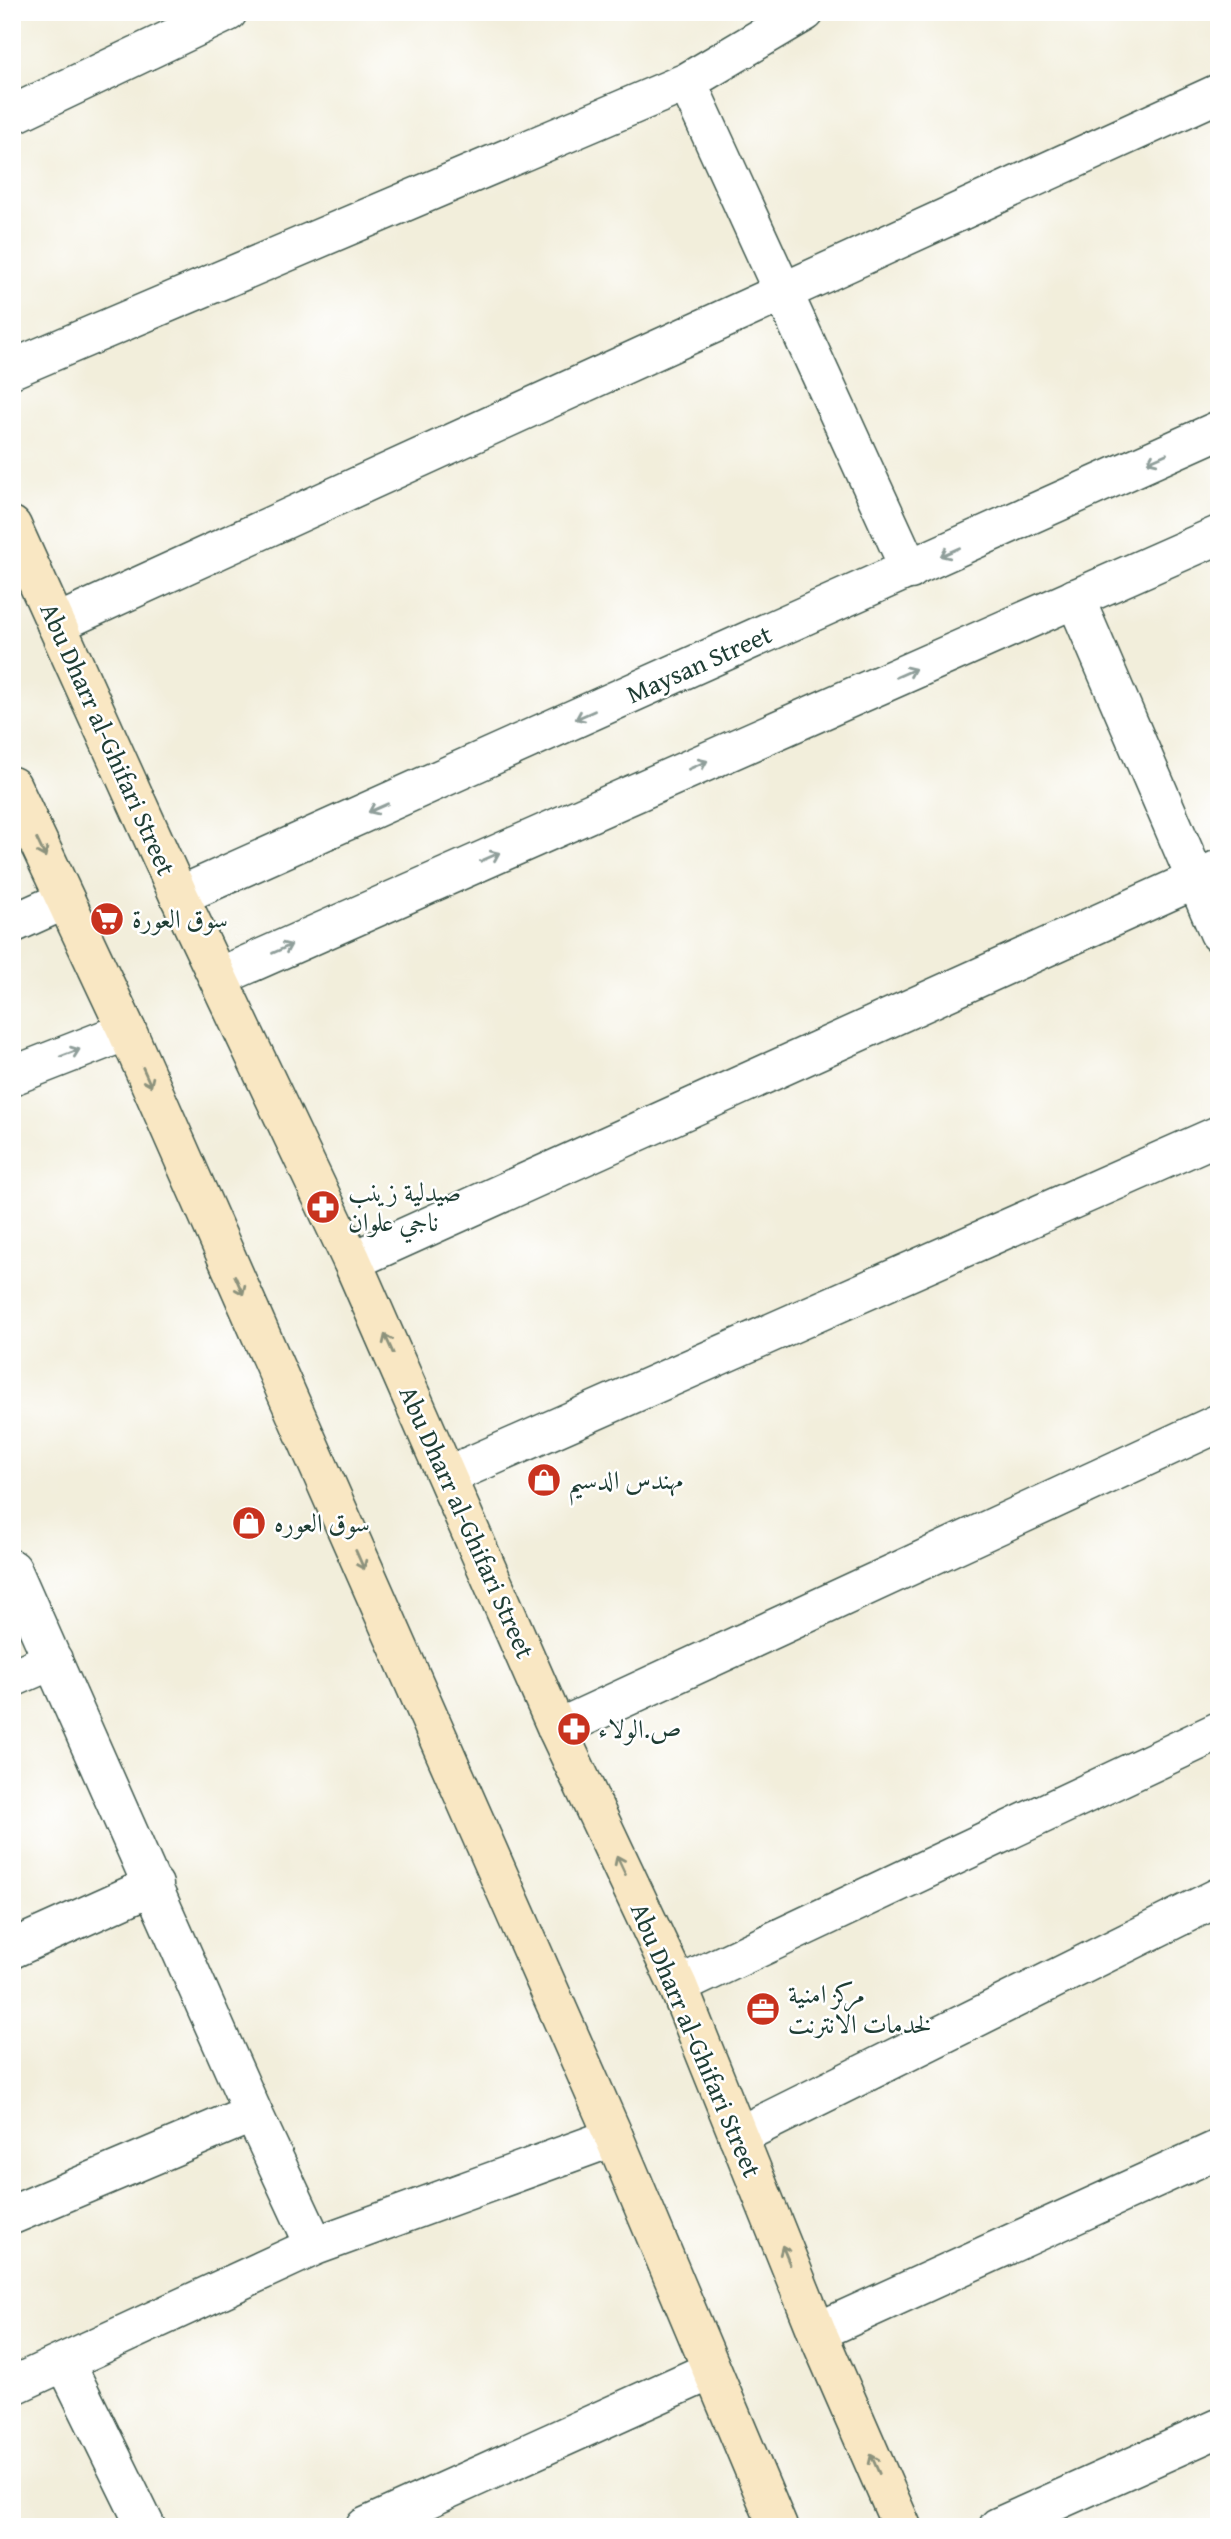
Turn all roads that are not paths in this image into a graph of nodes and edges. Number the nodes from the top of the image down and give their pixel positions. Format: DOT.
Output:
graph roads {
  1 [pos="228,12"];
  2 [pos="805,12"];
  3 [pos="687,82"];
  4 [pos="1219,93"];
  5 [pos="12,115"];
  6 [pos="783,292"];
  7 [pos="12,369"];
  8 [pos="1219,430"];
  9 [pos="12,526"];
  10 [pos="1219,535"];
  11 [pos="910,570"];
  12 [pos="1075,598"];
  13 [pos="56,624"];
  14 [pos="12,786"];
  15 [pos="1207,875"];
  16 [pos="179,896"];
  17 [pos="65,900"];
  18 [pos="12,924"];
  19 [pos="1219,933"];
  20 [pos="219,977"];
  21 [pos="127,1031"];
  22 [pos="12,1076"];
  23 [pos="1219,1135"];
  24 [pos="352,1261"];
  25 [pos="1219,1423"];
  26 [pos="447,1476"];
  27 [pos="12,1569"];
  28 [pos="53,1660"];
  29 [pos="12,1678"];
  30 [pos="557,1729"];
  31 [pos="1219,1731"];
  32 [pos="154,1885"];
  33 [pos="1219,1897"];
  34 [pos="12,1949"];
  35 [pos="678,1986"];
  36 [pos="253,2113"];
  37 [pos="738,2136"];
  38 [pos="614,2137"];
  39 [pos="1219,2149"];
  40 [pos="12,2215"];
  41 [pos="315,2245"];
  42 [pos="817,2332"];
  43 [pos="65,2361"];
  44 [pos="710,2371"];
  45 [pos="12,2386"];
  46 [pos="1219,2428"];
  47 [pos="146,2527"];
  48 [pos="365,2527"];
  49 [pos="778,2527"];
  50 [pos="902,2527"];
  51 [pos="998,2527"];
  1 -- 5 [label="street"];
  2 -- 3 [label="street"];
  3 -- 6 [label="street"];
  3 -- 7 [label="street"];
  4 -- 6 [label="street"];
  6 -- 11 [label="street"];
  6 -- 13 [label="street"];
  8 -- 11 [label="street, Maysan Street, one-way"];
  9 -- 13 [label="main road, Abu Dharr al-Ghifari Street"];
  10 -- 12 [label="street"];
  11 -- 16 [label="street, Maysan Street, one-way"];
  12 -- 15 [label="street"];
  20 -- 12 [label="street, one-way"];
  13 -- 16 [label="main road, Abu Dharr al-Ghifari Street"];
  14 -- 17 [label="main road, one-way"];
  15 -- 19 [label="street"];
  15 -- 24 [label="street"];
  16 -- 20 [label="main road, Abu Dharr al-Ghifari Street"];
  17 -- 18 [label="street"];
  17 -- 21 [label="main road"];
  20 -- 24 [label="main road, Abu Dharr al-Ghifari Street"];
  22 -- 21 [label="street, one-way"];
  21 -- 38 [label="main road, one-way"];
  23 -- 26 [label="street"];
  26 -- 24 [label="main road, Abu Dharr al-Ghifari Street, one-way"];
  25 -- 30 [label="street"];
  26 -- 30 [label="main road, Abu Dharr al-Ghifari Street"];
  27 -- 28 [label="street"];
  28 -- 29 [label="street"];
  28 -- 32 [label="street"];
  35 -- 30 [label="main road, Abu Dharr al-Ghifari Street, one-way"];
  31 -- 35 [label="street"];
  32 -- 34 [label="street"];
  32 -- 36 [label="street"];
  33 -- 37 [label="street"];
  35 -- 37 [label="main road, Abu Dharr al-Ghifari Street"];
  36 -- 40 [label="street"];
  36 -- 41 [label="street"];
  42 -- 37 [label="main road, Abu Dharr al-Ghifari Street, one-way"];
  38 -- 41 [label="street"];
  38 -- 44 [label="main road"];
  39 -- 42 [label="street"];
  41 -- 43 [label="street"];
  50 -- 42 [label="main road, Abu Dharr al-Ghifari Street, one-way"];
  43 -- 45 [label="street"];
  43 -- 47 [label="street"];
  44 -- 48 [label="street"];
  44 -- 49 [label="main road"];
  46 -- 51 [label="street"];
}
